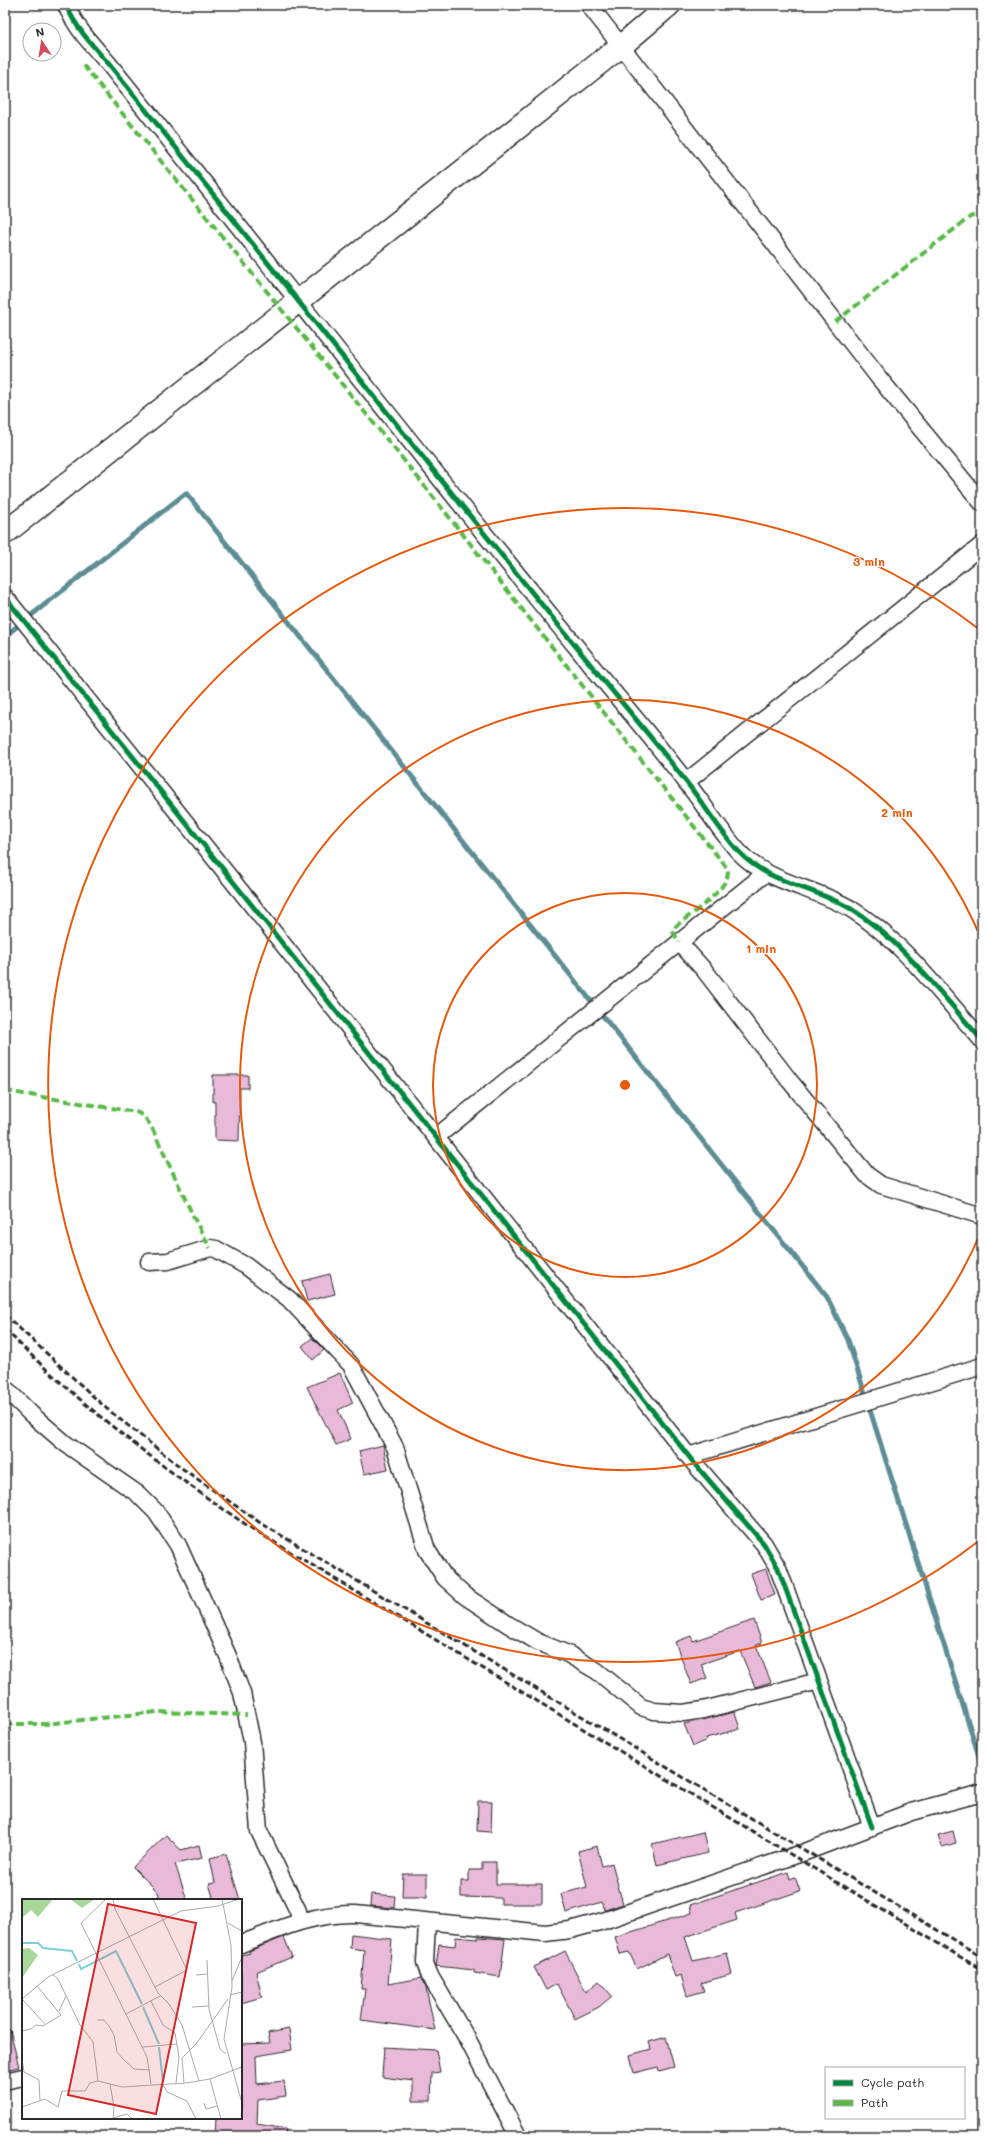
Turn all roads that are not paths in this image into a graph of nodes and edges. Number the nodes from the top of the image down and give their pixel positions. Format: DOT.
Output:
graph roads {
  1 [pos="66,5"];
  2 [pos="589,5"];
  3 [pos="669,5"];
  4 [pos="621,46"];
  5 [pos="299,299"];
  6 [pos="982,503"];
  7 [pos="5,533"];
  8 [pos="982,545"];
  9 [pos="5,597"];
  10 [pos="686,782"];
  11 [pos="766,873"];
  12 [pos="679,942"];
  13 [pos="982,1040"];
  14 [pos="436,1137"];
  15 [pos="982,1216"];
  16 [pos="149,1262"];
  17 [pos="982,1366"];
  18 [pos="5,1388"];
  19 [pos="688,1456"];
  20 [pos="819,1681"];
  21 [pos="981,1798"];
  22 [pos="872,1827"];
  23 [pos="300,1921"];
  24 [pos="427,1922"];
  25 [pos="242,1944"];
  26 [pos="22,2077"];
  27 [pos="5,2081"];
  28 [pos="518,2136"];
  1 -- 5 [label="street"];
  2 -- 4 [label="street"];
  3 -- 4 [label="street"];
  4 -- 5 [label="street"];
  4 -- 6 [label="street"];
  5 -- 7 [label="street"];
  5 -- 10 [label="street"];
  8 -- 10 [label="street"];
  9 -- 14 [label="street"];
  10 -- 11 [label="street"];
  11 -- 12 [label="street"];
  11 -- 13 [label="street"];
  12 -- 14 [label="street"];
  12 -- 15 [label="street"];
  14 -- 19 [label="street"];
  16 -- 20 [label="street"];
  17 -- 19 [label="street"];
  18 -- 23 [label="street"];
  19 -- 20 [label="street"];
  20 -- 22 [label="street"];
  21 -- 22 [label="street"];
  22 -- 24 [label="street"];
  23 -- 24 [label="street"];
  23 -- 25 [label="street"];
  24 -- 28 [label="street"];
  26 -- 27 [label="street"];
}
